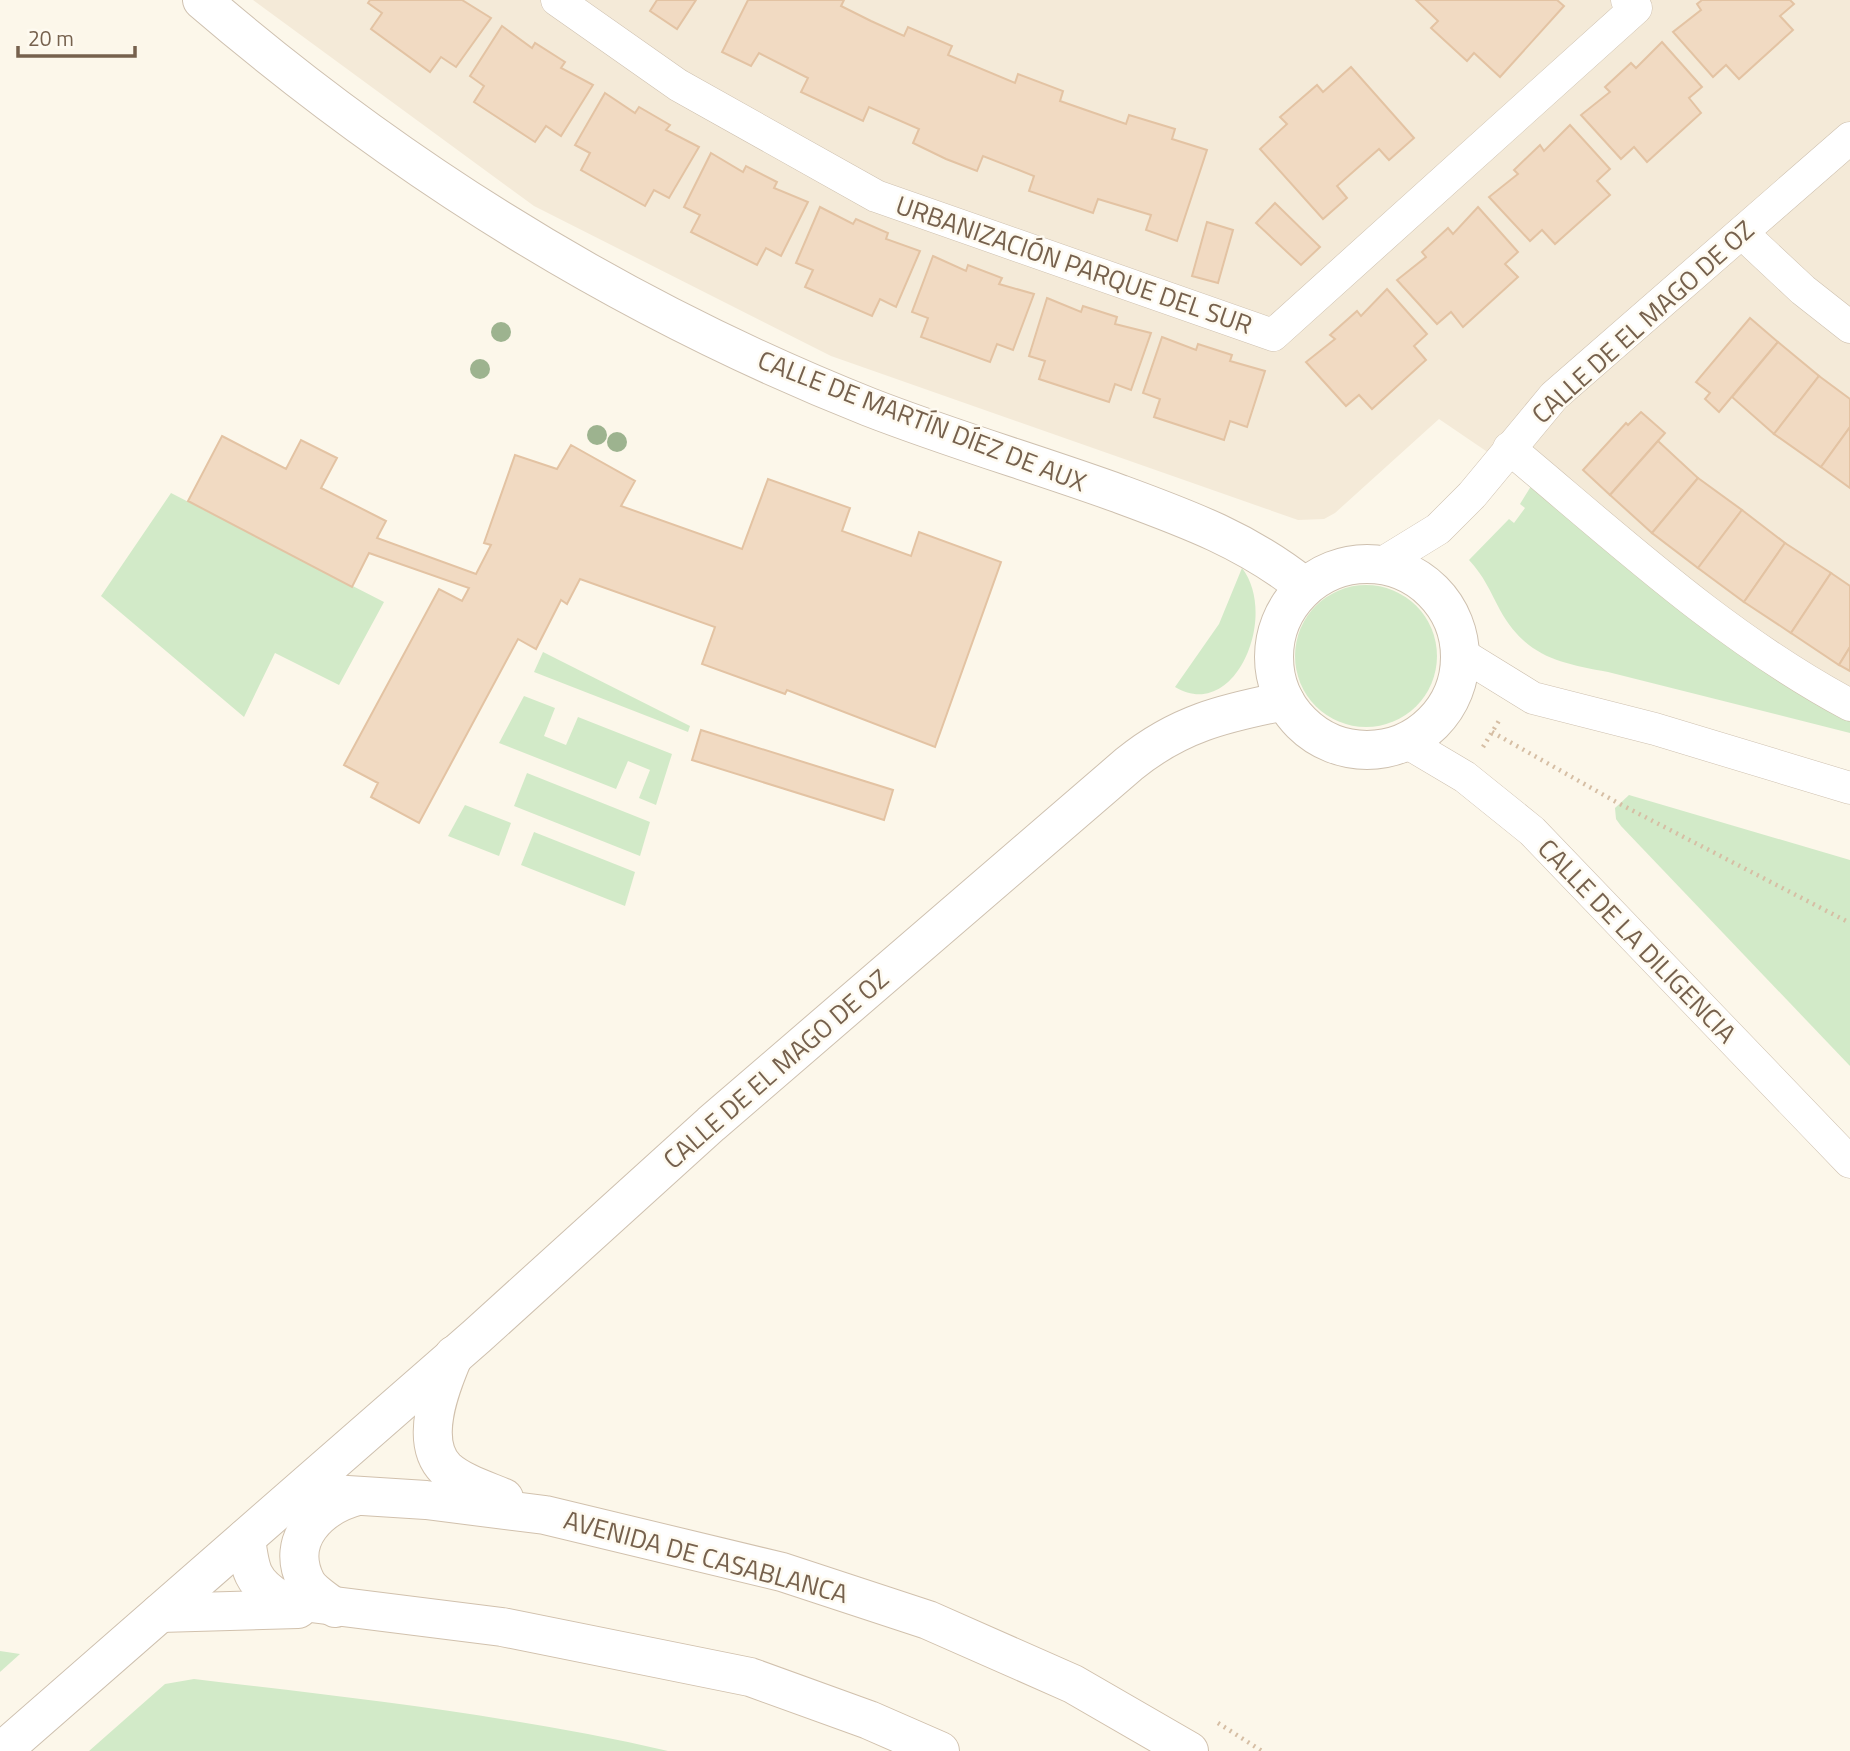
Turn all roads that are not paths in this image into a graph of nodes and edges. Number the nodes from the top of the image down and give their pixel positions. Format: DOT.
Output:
graph roads {
  1 [pos="202,0"];
  2 [pos="556,0"];
  3 [pos="1627,0"];
  4 [pos="1850,138"];
  5 [pos="1742,233"];
  6 [pos="1850,327"];
  7 [pos="1508,448"];
  8 [pos="1381,564"];
  9 [pos="1305,587"];
  10 [pos="1460,653"];
  11 [pos="1285,701"];
  12 [pos="1850,705"];
  13 [pos="1406,742"];
  14 [pos="1850,788"];
  15 [pos="1850,1162"];
  16 [pos="454,1356"];
  17 [pos="300,1492"];
  18 [pos="358,1496"];
  19 [pos="545,1515"];
  20 [pos="247,1538"];
  21 [pos="335,1608"];
  22 [pos="160,1613"];
  23 [pos="2,1751"];
  24 [pos="940,1751"];
  25 [pos="1189,1751"];
  1 -- 9 [label="street, CALLE DE MARTÍN DÍEZ DE AUX"];
  2 -- 3 [label="street, URBANIZACIÓN PARQUE DEL SUR"];
  4 -- 5 [label="street, CALLE DE EL MAGO DE OZ"];
  5 -- 6 [label="street"];
  5 -- 7 [label="street, CALLE DE EL MAGO DE OZ"];
  7 -- 8 [label="street, CALLE DE EL MAGO DE OZ"];
  7 -- 12 [label="street"];
  8 -- 9 [label="street"];
  8 -- 10 [label="street"];
  9 -- 11 [label="street"];
  10 -- 13 [label="street"];
  10 -- 14 [label="street"];
  11 -- 13 [label="street"];
  11 -- 16 [label="street, CALLE DE EL MAGO DE OZ"];
  13 -- 15 [label="street, CALLE DE LA DILIGENCIA"];
  16 -- 17 [label="street, CALLE DE EL MAGO DE OZ"];
  16 -- 19 [label="street"];
  17 -- 18 [label="street, AVENIDA DE CASABLANCA"];
  17 -- 20 [label="street, CALLE DE EL MAGO DE OZ"];
  18 -- 19 [label="street, AVENIDA DE CASABLANCA"];
  18 -- 21 [label="street"];
  19 -- 25 [label="street, AVENIDA DE CASABLANCA"];
  20 -- 21 [label="street"];
  20 -- 22 [label="street, CALLE DE EL MAGO DE OZ"];
  21 -- 22 [label="street"];
  21 -- 24 [label="street"];
  22 -- 23 [label="street, CALLE DE EL MAGO DE OZ"];
}
